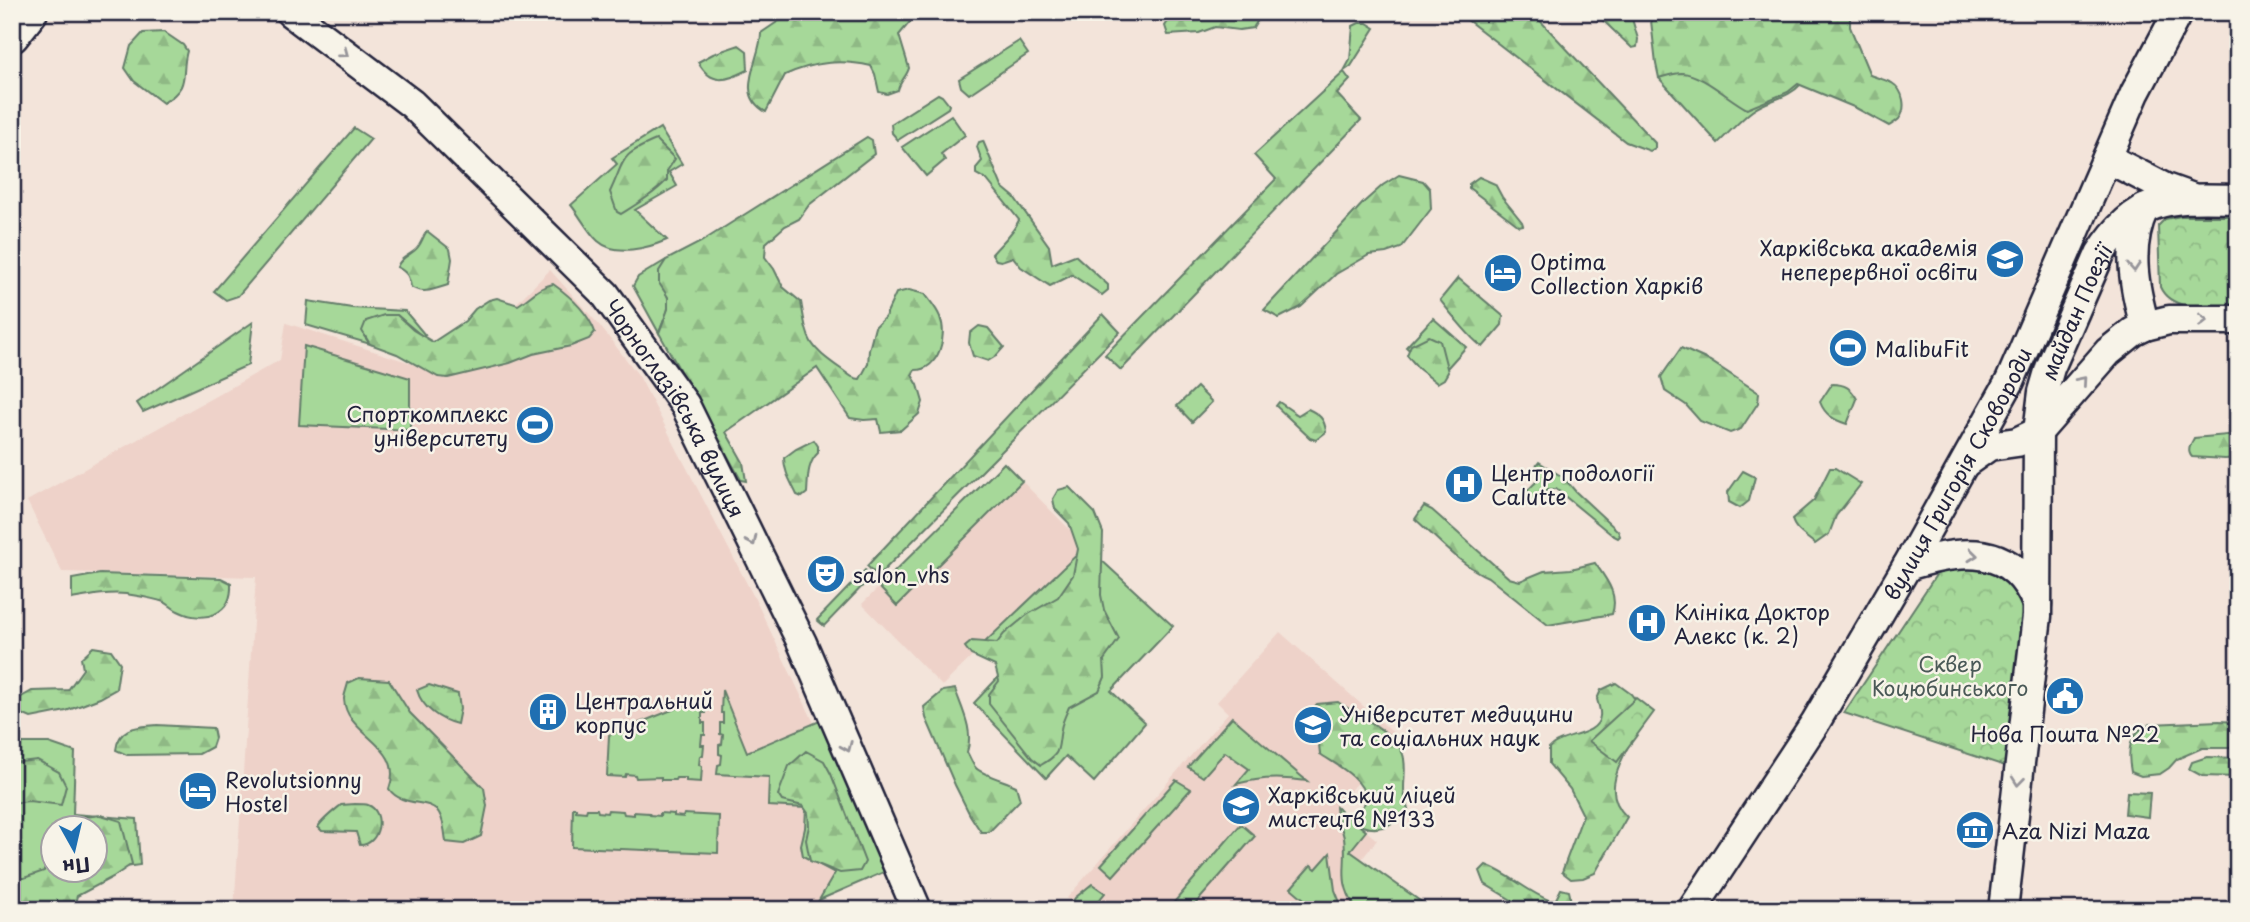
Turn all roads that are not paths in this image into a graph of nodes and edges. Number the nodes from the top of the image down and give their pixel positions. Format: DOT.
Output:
graph roads {
  1 [pos="31,12"];
  2 [pos="290,12"];
  3 [pos="2178,12"];
  4 [pos="12,36"];
  5 [pos="2108,158"];
  6 [pos="2193,198"];
  7 [pos="2238,199"];
  8 [pos="2144,209"];
  9 [pos="2238,320"];
  10 [pos="2157,323"];
  11 [pos="2010,381"];
  12 [pos="2038,432"];
  13 [pos="1964,464"];
  14 [pos="1907,566"];
  15 [pos="2037,610"];
  16 [pos="917,910"];
  17 [pos="1692,910"];
  18 [pos="2003,910"];
  1 -- 4 [label="main road"];
  2 -- 16 [label="street, Чорноглазівська вулиця, one-way"];
  3 -- 5 [label="street, вулиця Григорія Сковороди"];
  5 -- 6 [label="street"];
  5 -- 11 [label="street, вулиця Григорія Сковороди"];
  6 -- 7 [label="street"];
  6 -- 8 [label="street, майдан Поезії"];
  8 -- 10 [label="street, майдан Поезії, one-way"];
  8 -- 12 [label="street, майдан Поезії"];
  10 -- 9 [label="street, one-way"];
  12 -- 10 [label="street, майдан Поезії, one-way"];
  11 -- 12 [label="street, майдан Поезії"];
  11 -- 13 [label="street, вулиця Григорія Сковороди"];
  12 -- 13 [label="street"];
  12 -- 15 [label="street, майдан Поезії"];
  13 -- 14 [label="street, вулиця Григорія Сковороди"];
  14 -- 15 [label="street, one-way"];
  14 -- 17 [label="street, вулиця Григорія Сковороди"];
  15 -- 18 [label="street, майдан Поезії, one-way"];
}
